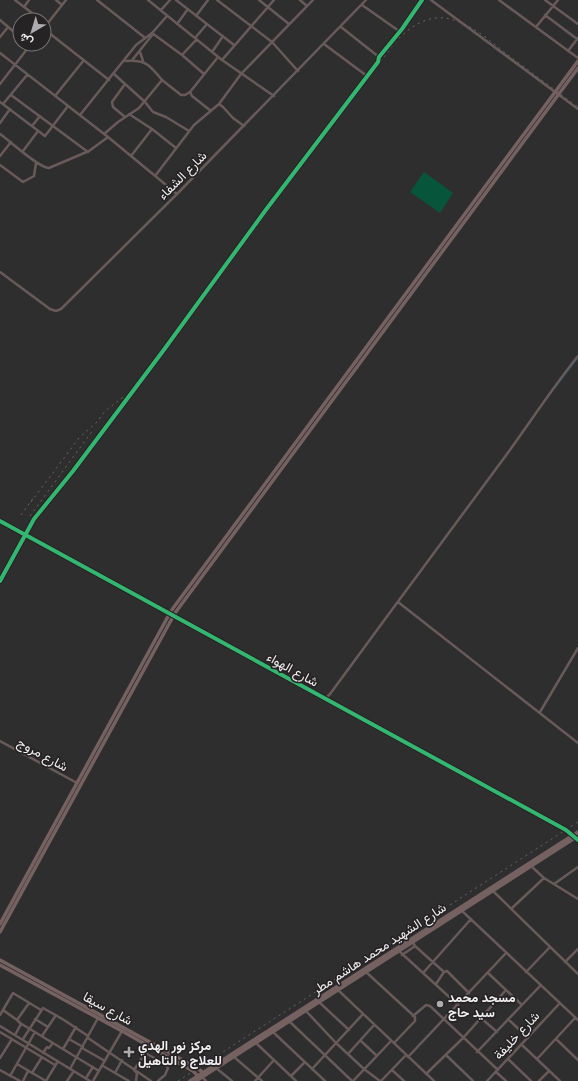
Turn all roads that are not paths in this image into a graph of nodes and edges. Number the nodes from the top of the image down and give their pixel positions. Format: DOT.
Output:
graph roads {
  1 [pos="15,0"];
  2 [pos="29,0"];
  3 [pos="56,0"];
  4 [pos="66,0"];
  5 [pos="97,0"];
  6 [pos="148,0"];
  7 [pos="170,0"];
  8 [pos="176,0"];
  9 [pos="208,0"];
  10 [pos="217,0"];
  11 [pos="258,0"];
  12 [pos="274,0"];
  13 [pos="300,0"];
  14 [pos="313,0"];
  15 [pos="366,0"];
  16 [pos="422,0"];
  17 [pos="431,0"];
  18 [pos="499,0"];
  19 [pos="545,0"];
  20 [pos="558,0"];
  21 [pos="62,5"];
  22 [pos="362,5"];
  23 [pos="24,6"];
  24 [pos="307,6"];
  25 [pos="553,6"];
  26 [pos="268,7"];
  27 [pos="188,9"];
  28 [pos="161,10"];
  29 [pos="31,12"];
  30 [pos="52,16"];
  31 [pos="167,16"];
  32 [pos="196,16"];
  33 [pos="545,16"];
  34 [pos="0,20"];
  35 [pos="177,24"];
  36 [pos="207,24"];
  37 [pos="290,24"];
  38 [pos="578,24"];
  39 [pos="252,26"];
  40 [pos="8,27"];
  41 [pos="341,27"];
  42 [pos="536,27"];
  43 [pos="12,30"];
  44 [pos="399,31"];
  45 [pos="153,33"];
  46 [pos="52,35"];
  47 [pos="223,36"];
  48 [pos="0,37"];
  49 [pos="144,37"];
  50 [pos="578,38"];
  51 [pos="195,39"];
  52 [pos="272,42"];
  53 [pos="324,44"];
  54 [pos="234,45"];
  55 [pos="568,51"];
  56 [pos="25,52"];
  57 [pos="140,52"];
  58 [pos="212,52"];
  59 [pos="0,54"];
  60 [pos="182,55"];
  61 [pos="218,57"];
  62 [pos="379,57"];
  63 [pos="578,58"];
  64 [pos="84,60"];
  65 [pos="133,60"];
  66 [pos="222,60"];
  67 [pos="124,61"];
  68 [pos="143,61"];
  69 [pos="578,61"];
  70 [pos="15,65"];
  71 [pos="578,68"];
  72 [pos="298,71"];
  73 [pos="114,74"];
  74 [pos="204,74"];
  75 [pos="241,74"];
  76 [pos="27,75"];
  77 [pos="367,76"];
  78 [pos="109,80"];
  79 [pos="162,80"];
  80 [pos="0,84"];
  81 [pos="125,84"];
  82 [pos="190,92"];
  83 [pos="557,93"];
  84 [pos="11,95"];
  85 [pos="55,96"];
  86 [pos="274,96"];
  87 [pos="0,102"];
  88 [pos="145,102"];
  89 [pos="3,104"];
  90 [pos="219,104"];
  91 [pos="68,106"];
  92 [pos="578,109"];
  93 [pos="10,110"];
  94 [pos="211,111"];
  95 [pos="129,114"];
  96 [pos="40,116"];
  97 [pos="80,116"];
  98 [pos="125,117"];
  99 [pos="0,124"];
  100 [pos="32,126"];
  101 [pos="53,126"];
  102 [pos="244,126"];
  103 [pos="152,129"];
  104 [pos="38,131"];
  105 [pos="189,132"];
  106 [pos="0,134"];
  107 [pos="104,134"];
  108 [pos="108,137"];
  109 [pos="11,142"];
  110 [pos="176,148"];
  111 [pos="23,151"];
  112 [pos="88,152"];
  113 [pos="0,156"];
  114 [pos="131,156"];
  115 [pos="36,163"];
  116 [pos="0,165"];
  117 [pos="155,176"];
  118 [pos="178,194"];
  119 [pos="0,272"];
  120 [pos="578,356"];
  121 [pos="0,521"];
  122 [pos="24,536"];
  123 [pos="0,581"];
  124 [pos="398,602"];
  125 [pos="172,615"];
  126 [pos="578,648"];
  127 [pos="325,699"];
  128 [pos="540,712"];
  129 [pos="117,715"];
  130 [pos="0,741"];
  131 [pos="578,743"];
  132 [pos="77,784"];
  133 [pos="578,832"];
  134 [pos="576,837"];
  135 [pos="530,865"];
  136 [pos="578,867"];
  137 [pos="544,878"];
  138 [pos="554,884"];
  139 [pos="493,890"];
  140 [pos="578,899"];
  141 [pos="512,908"];
  142 [pos="461,909"];
  143 [pos="471,919"];
  144 [pos="0,924"];
  145 [pos="0,932"];
  146 [pos="413,943"];
  147 [pos="550,948"];
  148 [pos="578,949"];
  149 [pos="399,951"];
  150 [pos="506,953"];
  151 [pos="402,954"];
  152 [pos="0,960"];
  153 [pos="433,962"];
  154 [pos="565,962"];
  155 [pos="0,965"];
  156 [pos="366,972"];
  157 [pos="444,972"];
  158 [pos="526,972"];
  159 [pos="423,973"];
  160 [pos="488,973"];
  161 [pos="578,974"];
  162 [pos="436,984"];
  163 [pos="541,985"];
  164 [pos="338,990"];
  165 [pos="506,990"];
  166 [pos="469,993"];
  167 [pos="319,1002"];
  168 [pos="29,1003"];
  169 [pos="560,1003"];
  170 [pos="458,1005"];
  171 [pos="522,1005"];
  172 [pos="3,1010"];
  173 [pos="41,1010"];
  174 [pos="306,1011"];
  175 [pos="363,1014"];
  176 [pos="0,1015"];
  177 [pos="56,1015"];
  178 [pos="413,1016"];
  179 [pos="98,1018"];
  180 [pos="481,1018"];
  181 [pos="35,1019"];
  182 [pos="577,1019"];
  183 [pos="17,1020"];
  184 [pos="444,1020"];
  185 [pos="508,1020"];
  186 [pos="289,1021"];
  187 [pos="21,1024"];
  188 [pos="374,1025"];
  189 [pos="0,1026"];
  190 [pos="48,1027"];
  191 [pos="29,1028"];
  192 [pos="76,1028"];
  193 [pos="348,1030"];
  194 [pos="122,1031"];
  195 [pos="0,1032"];
  196 [pos="35,1032"];
  197 [pos="273,1032"];
  198 [pos="497,1032"];
  199 [pos="15,1035"];
  200 [pos="42,1036"];
  201 [pos="88,1037"];
  202 [pos="463,1038"];
  203 [pos="528,1038"];
  204 [pos="12,1039"];
  205 [pos="23,1039"];
  206 [pos="69,1039"];
  207 [pos="556,1039"];
  208 [pos="361,1041"];
  209 [pos="392,1042"];
  210 [pos="28,1043"];
  211 [pos="53,1043"];
  212 [pos="256,1043"];
  213 [pos="336,1043"];
  214 [pos="522,1045"];
  215 [pos="26,1047"];
  216 [pos="82,1047"];
  217 [pos="63,1049"];
  218 [pos="110,1052"];
  219 [pos="477,1052"];
  220 [pos="43,1053"];
  221 [pos="1,1054"];
  222 [pos="348,1054"];
  223 [pos="446,1055"];
  224 [pos="324,1056"];
  225 [pos="377,1056"];
  226 [pos="407,1056"];
  227 [pos="42,1057"];
  228 [pos="234,1057"];
  229 [pos="0,1058"];
  230 [pos="77,1058"];
  231 [pos="508,1059"];
  232 [pos="537,1059"];
  233 [pos="122,1060"];
  234 [pos="274,1060"];
  235 [pos="578,1060"];
  236 [pos="105,1061"];
  237 [pos="58,1062"];
  238 [pos="305,1062"];
  239 [pos="17,1064"];
  240 [pos="56,1065"];
  241 [pos="103,1066"];
  242 [pos="93,1067"];
  243 [pos="216,1068"];
  244 [pos="70,1069"];
  245 [pos="312,1069"];
  246 [pos="364,1069"];
  247 [pos="0,1070"];
  248 [pos="134,1070"];
  249 [pos="392,1070"];
  250 [pos="74,1071"];
  251 [pos="100,1071"];
  252 [pos="497,1071"];
  253 [pos="549,1071"];
  254 [pos="32,1072"];
  255 [pos="115,1073"];
  256 [pos="426,1074"];
  257 [pos="10,1076"];
  258 [pos="202,1076"];
  259 [pos="291,1076"];
  260 [pos="86,1078"];
  261 [pos="258,1078"];
  262 [pos="20,1081"];
  263 [pos="23,1081"];
  264 [pos="46,1081"];
  265 [pos="67,1081"];
  266 [pos="92,1081"];
  267 [pos="128,1081"];
  268 [pos="136,1081"];
  269 [pos="151,1081"];
  270 [pos="158,1081"];
  271 [pos="190,1081"];
  272 [pos="196,1081"];
  273 [pos="206,1081"];
  274 [pos="232,1081"];
  275 [pos="255,1081"];
  276 [pos="262,1081"];
  277 [pos="296,1081"];
  278 [pos="325,1081"];
  279 [pos="352,1081"];
  280 [pos="381,1081"];
  281 [pos="404,1081"];
  282 [pos="434,1081"];
  283 [pos="473,1081"];
  284 [pos="488,1081"];
  285 [pos="506,1081"];
  286 [pos="531,1081"];
  287 [pos="539,1081"];
  288 [pos="560,1081"];
  1 -- 23 [label="street"];
  2 -- 23 [label="street"];
  3 -- 21 [label="street"];
  4 -- 21 [label="street"];
  5 -- 49 [label="street"];
  6 -- 28 [label="street"];
  7 -- 28 [label="street"];
  8 -- 27 [label="street"];
  9 -- 32 [label="street"];
  10 -- 39 [label="street"];
  11 -- 26 [label="street"];
  12 -- 26 [label="street"];
  13 -- 24 [label="street"];
  14 -- 24 [label="street"];
  15 -- 22 [label="street, شارع الشفاء"];
  16 -- 44 [label="street"];
  17 -- 83 [label="street"];
  18 -- 42 [label="street"];
  19 -- 25 [label="street"];
  20 -- 25 [label="street"];
  21 -- 30 [label="street"];
  22 -- 41 [label="street, شارع الشفاء"];
  22 -- 44 [label="street"];
  23 -- 29 [label="street"];
  24 -- 37 [label="street"];
  25 -- 33 [label="street"];
  25 -- 38 [label="street"];
  26 -- 37 [label="street"];
  26 -- 39 [label="street"];
  27 -- 32 [label="street"];
  27 -- 35 [label="street"];
  28 -- 31 [label="street"];
  31 -- 35 [label="street"];
  31 -- 45 [label="street"];
  32 -- 36 [label="street"];
  33 -- 42 [label="street"];
  33 -- 50 [label="street"];
  34 -- 40 [label="street"];
  35 -- 51 [label="street"];
  36 -- 47 [label="street"];
  36 -- 51 [label="street"];
  37 -- 52 [label="street"];
  39 -- 52 [label="street"];
  39 -- 54 [label="street"];
  40 -- 43 [label="street"];
  40 -- 48 [label="street"];
  41 -- 53 [label="street, شارع الشفاء"];
  41 -- 62 [label="street"];
  42 -- 55 [label="street"];
  44 -- 62 [label="street"];
  45 -- 49 [label="street"];
  45 -- 57 [label="street"];
  45 -- 60 [label="street"];
  46 -- 64 [label="street"];
  47 -- 54 [label="street"];
  47 -- 58 [label="street"];
  49 -- 67 [label="street"];
  50 -- 55 [label="street"];
  51 -- 58 [label="street"];
  51 -- 60 [label="street"];
  52 -- 72 [label="street"];
  52 -- 75 [label="street"];
  53 -- 72 [label="street, شارع الشفاء"];
  53 -- 77 [label="street"];
  54 -- 66 [label="street"];
  55 -- 63 [label="street"];
  56 -- 70 [label="street"];
  57 -- 65 [label="street"];
  57 -- 68 [label="street"];
  58 -- 61 [label="street"];
  59 -- 70 [label="street"];
  60 -- 74 [label="street"];
  61 -- 66 [label="street"];
  61 -- 74 [label="street"];
  62 -- 77 [label="street"];
  64 -- 78 [label="street"];
  64 -- 85 [label="street"];
  65 -- 67 [label="street"];
  65 -- 68 [label="street"];
  66 -- 75 [label="street"];
  67 -- 73 [label="street"];
  68 -- 79 [label="street"];
  69 -- 83 [label="main road"];
  70 -- 76 [label="street"];
  70 -- 80 [label="street"];
  71 -- 83 [label="main road"];
  72 -- 86 [label="street, شارع الشفاء"];
  73 -- 78 [label="street"];
  73 -- 81 [label="street"];
  74 -- 82 [label="street"];
  75 -- 86 [label="street"];
  75 -- 90 [label="street"];
  76 -- 84 [label="street"];
  76 -- 85 [label="street"];
  77 -- 122 [label="street"];
  78 -- 97 [label="street"];
  79 -- 82 [label="street"];
  79 -- 88 [label="street"];
  81 -- 88 [label="street"];
  81 -- 98 [label="street"];
  82 -- 94 [label="street"];
  83 -- 92 [label="street"];
  83 -- 125 [label="main road"];
  84 -- 89 [label="street"];
  84 -- 96 [label="street"];
  85 -- 91 [label="street"];
  86 -- 102 [label="street, شارع الشفاء"];
  87 -- 89 [label="street"];
  88 -- 95 [label="street"];
  88 -- 105 [label="street"];
  89 -- 93 [label="street"];
  90 -- 94 [label="street"];
  90 -- 102 [label="street"];
  91 -- 97 [label="street"];
  91 -- 101 [label="street"];
  93 -- 99 [label="street"];
  93 -- 100 [label="street"];
  94 -- 105 [label="street"];
  95 -- 98 [label="street"];
  95 -- 103 [label="street"];
  96 -- 100 [label="street"];
  96 -- 101 [label="street"];
  97 -- 107 [label="street"];
  98 -- 107 [label="street"];
  100 -- 104 [label="street"];
  101 -- 104 [label="street"];
  101 -- 112 [label="street"];
  102 -- 118 [label="street, شارع الشفاء"];
  103 -- 110 [label="street"];
  103 -- 114 [label="street"];
  104 -- 111 [label="street"];
  105 -- 110 [label="street"];
  106 -- 109 [label="street"];
  107 -- 108 [label="street"];
  108 -- 112 [label="street"];
  108 -- 114 [label="street"];
  109 -- 111 [label="street"];
  109 -- 113 [label="street"];
  110 -- 117 [label="street"];
  111 -- 115 [label="street"];
  112 -- 115 [label="street"];
  114 -- 117 [label="street"];
  115 -- 116 [label="street"];
  117 -- 118 [label="street"];
  118 -- 119 [label="street, شارع الشفاء"];
  120 -- 124 [label="street"];
  121 -- 122 [label="street, شارع الهواء"];
  122 -- 123 [label="street"];
  122 -- 125 [label="street, شارع الهواء"];
  124 -- 127 [label="street"];
  124 -- 128 [label="street"];
  125 -- 127 [label="street, شارع الهواء"];
  125 -- 129 [label="main road"];
  126 -- 128 [label="street"];
  127 -- 134 [label="street, شارع الهواء"];
  128 -- 131 [label="street"];
  129 -- 132 [label="main road"];
  129 -- 145 [label="main road"];
  130 -- 132 [label="street, شارع مروج"];
  132 -- 144 [label="main road"];
  133 -- 134 [label="main road, شارع الشهيد محمد هاشم مطر"];
  134 -- 135 [label="main road, شارع الشهيد محمد هاشم مطر"];
  135 -- 137 [label="street"];
  135 -- 139 [label="main road, شارع الشهيد محمد هاشم مطر"];
  135 -- 142 [label="main road, شارع الشهيد محمد هاشم مطر"];
  136 -- 138 [label="street"];
  137 -- 138 [label="street"];
  137 -- 141 [label="street"];
  138 -- 140 [label="street"];
  139 -- 141 [label="street"];
  139 -- 142 [label="main road, شارع الشهيد محمد هاشم مطر"];
  141 -- 147 [label="street"];
  142 -- 143 [label="street"];
  142 -- 146 [label="main road, شارع الشهيد محمد هاشم مطر"];
  143 -- 150 [label="street"];
  143 -- 153 [label="street"];
  146 -- 149 [label="main road, شارع الشهيد محمد هاشم مطر"];
  146 -- 151 [label="street"];
  146 -- 153 [label="street"];
  146 -- 258 [label="main road, شارع الشهيد محمد هاشم مطر"];
  147 -- 154 [label="street"];
  147 -- 158 [label="street"];
  148 -- 154 [label="street"];
  149 -- 151 [label="street"];
  149 -- 156 [label="main road, شارع الشهيد محمد هاشم مطر"];
  150 -- 158 [label="street"];
  150 -- 160 [label="street"];
  151 -- 159 [label="street"];
  152 -- 258 [label="main road, شارع سيقا"];
  153 -- 157 [label="street"];
  153 -- 159 [label="street"];
  154 -- 161 [label="street"];
  155 -- 179 [label="main road, شارع سيقا"];
  156 -- 164 [label="main road, شارع الشهيد محمد هاشم مطر"];
  156 -- 178 [label="street"];
  157 -- 162 [label="street"];
  157 -- 166 [label="street"];
  158 -- 163 [label="street"];
  159 -- 162 [label="street"];
  160 -- 165 [label="street"];
  160 -- 166 [label="street"];
  162 -- 170 [label="street"];
  163 -- 169 [label="street"];
  163 -- 171 [label="street"];
  164 -- 167 [label="main road, شارع الشهيد محمد هاشم مطر"];
  164 -- 175 [label="street"];
  165 -- 171 [label="street"];
  165 -- 180 [label="street"];
  166 -- 170 [label="street"];
  167 -- 174 [label="main road, شارع الشهيد محمد هاشم مطر"];
  167 -- 193 [label="street"];
  168 -- 172 [label="street"];
  168 -- 173 [label="street"];
  168 -- 183 [label="street"];
  169 -- 182 [label="street"];
  169 -- 203 [label="street, شارع خليفة"];
  170 -- 184 [label="street"];
  171 -- 185 [label="street"];
  172 -- 176 [label="street"];
  172 -- 183 [label="street"];
  173 -- 177 [label="street"];
  173 -- 181 [label="street"];
  174 -- 186 [label="main road, شارع الشهيد محمد هاشم مطر"];
  174 -- 213 [label="street"];
  175 -- 188 [label="street"];
  175 -- 193 [label="street"];
  177 -- 190 [label="street"];
  177 -- 192 [label="street"];
  178 -- 184 [label="street"];
  178 -- 209 [label="street"];
  179 -- 194 [label="main road, شارع سيقا"];
  179 -- 201 [label="street"];
  180 -- 198 [label="street"];
  180 -- 202 [label="street"];
  181 -- 190 [label="street"];
  181 -- 191 [label="street"];
  182 -- 207 [label="street"];
  183 -- 187 [label="street"];
  184 -- 202 [label="street"];
  184 -- 226 [label="street"];
  185 -- 198 [label="street"];
  185 -- 203 [label="street"];
  186 -- 197 [label="main road, شارع الشهيد محمد هاشم مطر"];
  186 -- 224 [label="street"];
  187 -- 191 [label="street"];
  187 -- 199 [label="street"];
  188 -- 208 [label="street"];
  188 -- 209 [label="street"];
  189 -- 199 [label="street"];
  190 -- 200 [label="street"];
  191 -- 196 [label="street"];
  191 -- 205 [label="street"];
  192 -- 201 [label="street"];
  192 -- 206 [label="street"];
  193 -- 213 [label="street"];
  194 -- 218 [label="street"];
  194 -- 258 [label="main road, شارع سيقا"];
  195 -- 204 [label="street"];
  196 -- 200 [label="street"];
  196 -- 210 [label="street"];
  197 -- 212 [label="main road, شارع الشهيد محمد هاشم مطر"];
  197 -- 238 [label="street"];
  198 -- 219 [label="street"];
  199 -- 205 [label="street"];
  200 -- 211 [label="street"];
  201 -- 216 [label="street"];
  201 -- 218 [label="street"];
  202 -- 219 [label="street"];
  202 -- 223 [label="street"];
  203 -- 214 [label="street, شارع خليفة"];
  204 -- 215 [label="street"];
  204 -- 221 [label="street"];
  205 -- 210 [label="street"];
  206 -- 216 [label="street"];
  206 -- 217 [label="street"];
  207 -- 232 [label="street"];
  207 -- 235 [label="street"];
  208 -- 222 [label="street"];
  208 -- 225 [label="street"];
  209 -- 225 [label="street"];
  209 -- 226 [label="street"];
  210 -- 215 [label="street"];
  210 -- 220 [label="street"];
  211 -- 217 [label="street"];
  211 -- 220 [label="street"];
  212 -- 228 [label="main road, شارع الشهيد محمد هاشم مطر"];
  212 -- 234 [label="street"];
  213 -- 222 [label="street"];
  213 -- 224 [label="street"];
  214 -- 231 [label="street, شارع خليفة"];
  214 -- 232 [label="street"];
  215 -- 227 [label="street"];
  215 -- 239 [label="street"];
  216 -- 230 [label="street"];
  216 -- 236 [label="street"];
  217 -- 230 [label="street"];
  218 -- 233 [label="street"];
  218 -- 236 [label="street"];
  219 -- 252 [label="street"];
  220 -- 237 [label="street"];
  221 -- 229 [label="street"];
  222 -- 246 [label="street"];
  223 -- 256 [label="street"];
  223 -- 283 [label="street"];
  224 -- 245 [label="street"];
  224 -- 279 [label="street"];
  225 -- 246 [label="street"];
  226 -- 249 [label="street"];
  226 -- 256 [label="street"];
  227 -- 240 [label="street"];
  227 -- 254 [label="street"];
  228 -- 243 [label="main road, شارع الشهيد محمد هاشم مطر"];
  228 -- 261 [label="street"];
  230 -- 242 [label="street"];
  230 -- 244 [label="street"];
  231 -- 252 [label="street, شارع خليفة"];
  231 -- 286 [label="street"];
  232 -- 253 [label="street"];
  233 -- 248 [label="street"];
  233 -- 255 [label="street"];
  234 -- 259 [label="street"];
  234 -- 261 [label="street"];
  236 -- 241 [label="street"];
  237 -- 240 [label="street"];
  237 -- 244 [label="street"];
  238 -- 245 [label="street"];
  238 -- 259 [label="street"];
  239 -- 254 [label="street"];
  239 -- 257 [label="street"];
  240 -- 264 [label="street"];
  241 -- 251 [label="street"];
  241 -- 255 [label="street"];
  242 -- 251 [label="street"];
  242 -- 260 [label="street"];
  243 -- 258 [label="main road, شارع الشهيد محمد هاشم مطر"];
  243 -- 274 [label="street"];
  244 -- 250 [label="street"];
  245 -- 278 [label="street"];
  246 -- 279 [label="street"];
  246 -- 280 [label="street"];
  247 -- 257 [label="street"];
  248 -- 268 [label="street"];
  248 -- 269 [label="street"];
  248 -- 270 [label="street"];
  249 -- 280 [label="street"];
  249 -- 281 [label="street"];
  250 -- 260 [label="street"];
  250 -- 265 [label="street"];
  251 -- 266 [label="street"];
  252 -- 284 [label="street, شارع خليفة"];
  252 -- 285 [label="street"];
  253 -- 287 [label="street"];
  253 -- 288 [label="street"];
  254 -- 263 [label="street"];
  254 -- 264 [label="street"];
  255 -- 267 [label="street"];
  256 -- 282 [label="street"];
  257 -- 262 [label="street"];
  258 -- 271 [label="main road, شارع الشهيد محمد هاشم مطر"];
  258 -- 272 [label="main road, شارع الشهيد محمد هاشم مطر"];
  258 -- 273 [label="street"];
  259 -- 277 [label="street"];
  260 -- 266 [label="street"];
  261 -- 275 [label="street"];
  261 -- 276 [label="street"];
}
